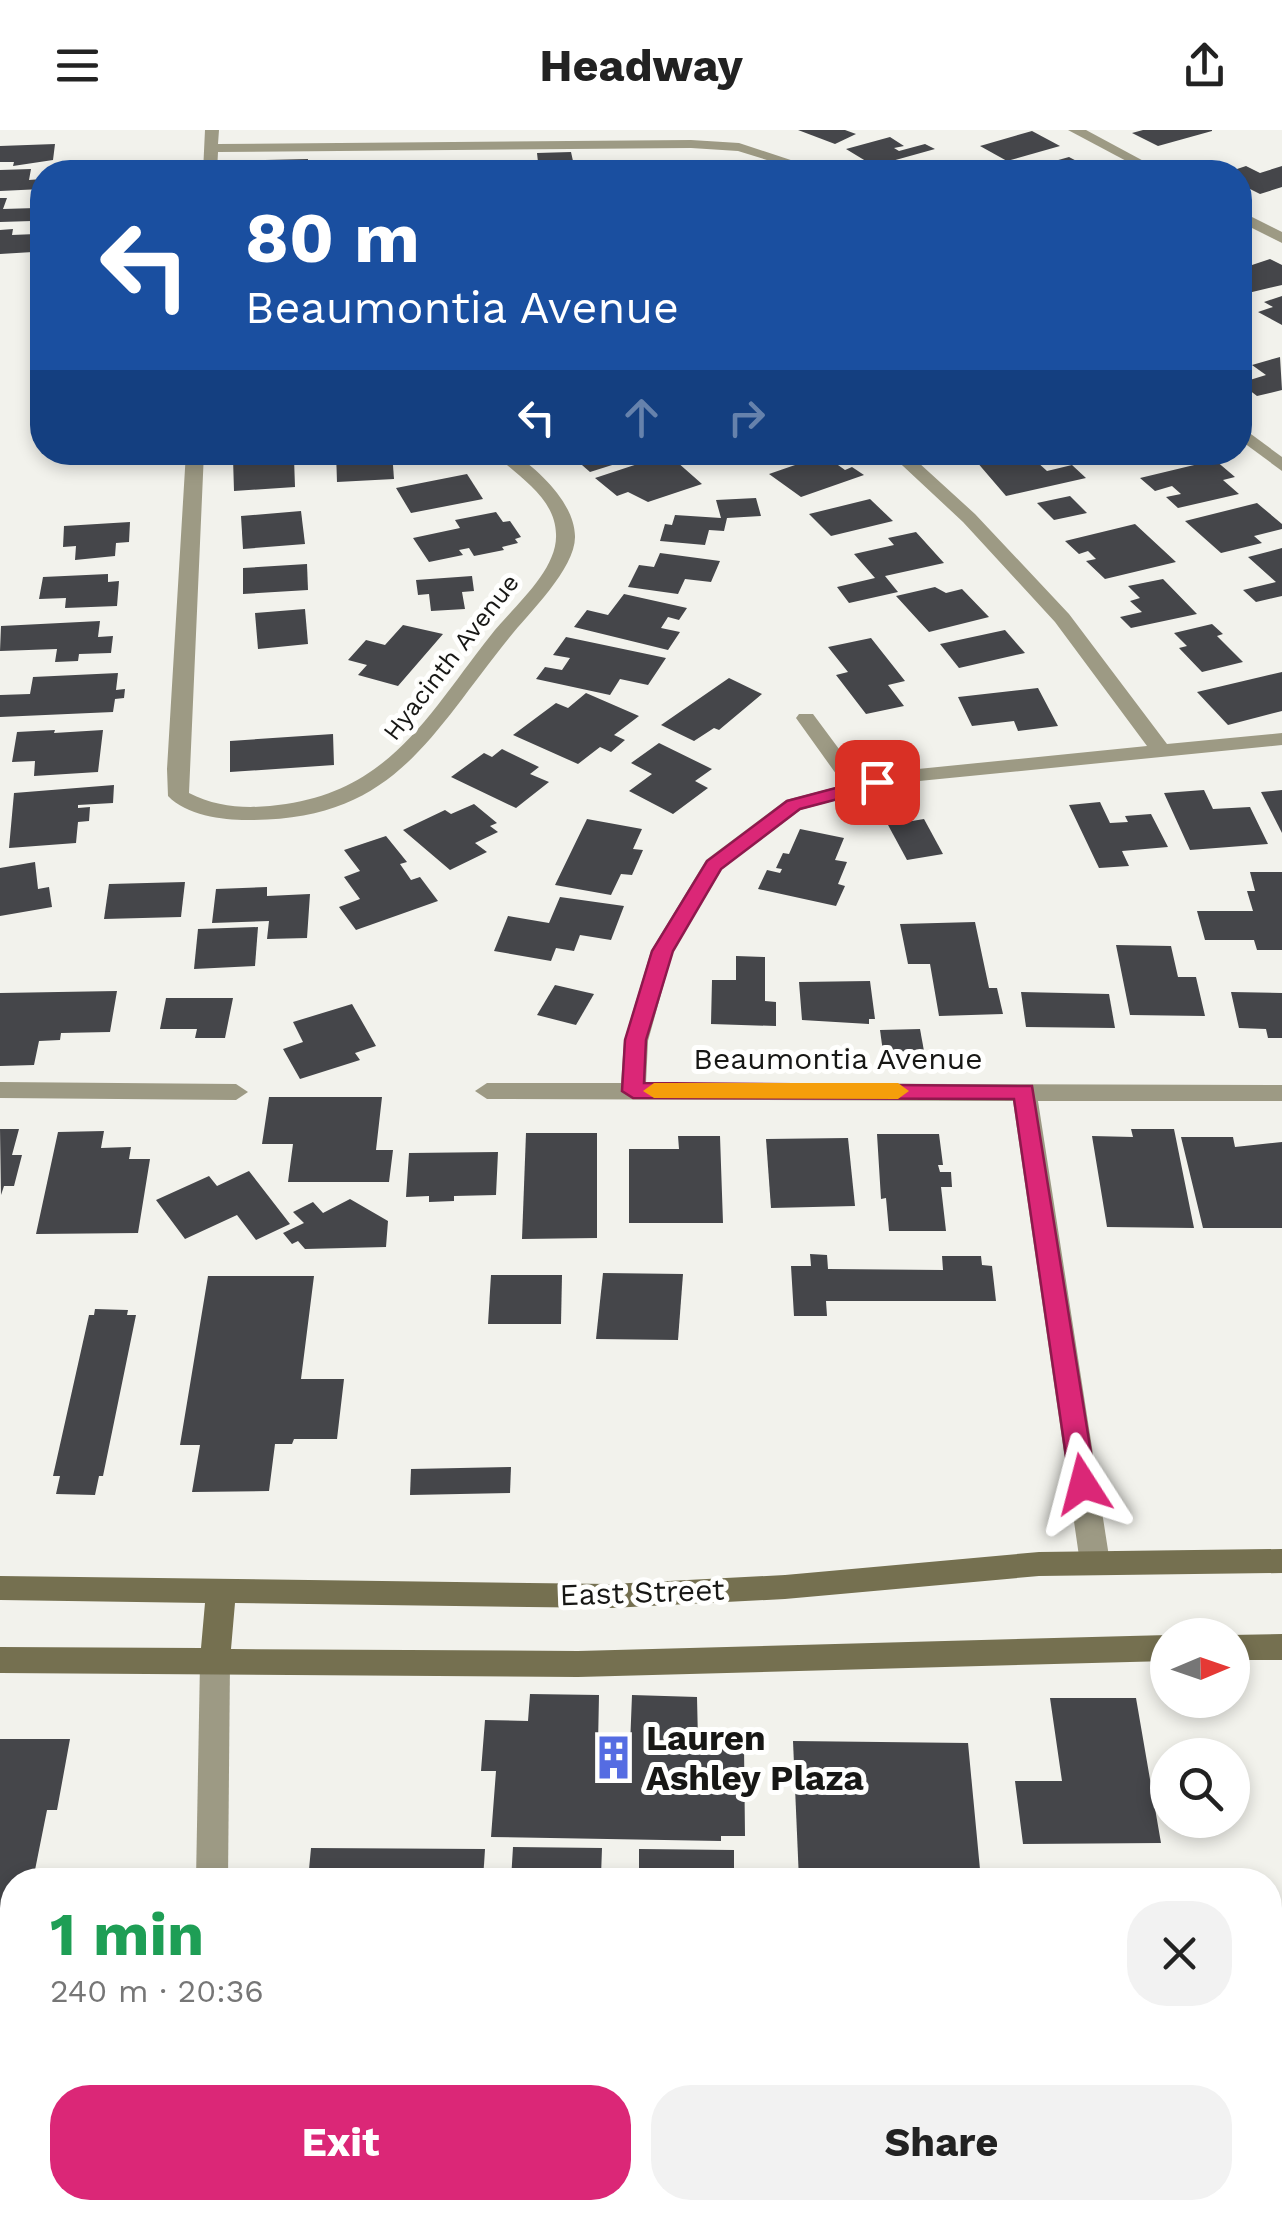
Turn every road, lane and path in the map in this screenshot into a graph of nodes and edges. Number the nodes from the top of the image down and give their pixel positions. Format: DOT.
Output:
graph roads {
  1 [pos="212,130"];
  2 [pos="1075,130"];
  3 [pos="212,148"];
  4 [pos="211,160"];
  5 [pos="781,160"];
  6 [pos="1134,160"];
  7 [pos="1252,222"];
  8 [pos="1282,238"];
  9 [pos="1252,441"];
  10 [pos="194,465"];
  11 [pos="515,465"];
  12 [pos="911,465"];
  13 [pos="1282,466"];
  14 [pos="806,718"];
  15 [pos="1282,739"];
  16 [pos="1163,753"];
  17 [pos="857,788"];
  18 [pos="0,1090"];
  19 [pos="487,1091"];
  20 [pos="633,1091"];
  21 [pos="1024,1091"];
  22 [pos="236,1092"];
  23 [pos="1282,1092"];
  24 [pos="1282,1561"];
  25 [pos="1096,1562"];
  26 [pos="0,1588"];
  27 [pos="221,1590"];
  28 [pos="1250,1647"];
  29 [pos="1282,1647"];
  30 [pos="1150,1648"];
  31 [pos="0,1660"];
  32 [pos="215,1662"];
  33 [pos="212,1868"];
  1 -- 3 [label="street"];
  2 -- 6 [label="street"];
  3 -- 4 [label="street"];
  3 -- 5 [label="street"];
  7 -- 8 [label="street"];
  9 -- 13 [label="street"];
  10 -- 11 [label="street, Hyacinth Avenue"];
  12 -- 16 [label="street"];
  14 -- 17 [label="street"];
  15 -- 16 [label="street"];
  16 -- 17 [label="street"];
  17 -- 20 [label="street"];
  18 -- 22 [label="street"];
  19 -- 20 [label="street, Beaumontia Avenue"];
  20 -- 21 [label="street, Beaumontia Avenue"];
  21 -- 23 [label="street, Beaumontia Avenue"];
  21 -- 25 [label="street"];
  24 -- 25 [label="main road, East Street"];
  25 -- 27 [label="main road, East Street"];
  26 -- 27 [label="main road, East Street"];
  27 -- 32 [label="main road"];
  28 -- 29 [label="main road"];
  30 -- 32 [label="main road"];
  31 -- 32 [label="main road"];
  32 -- 33 [label="street"];
}
